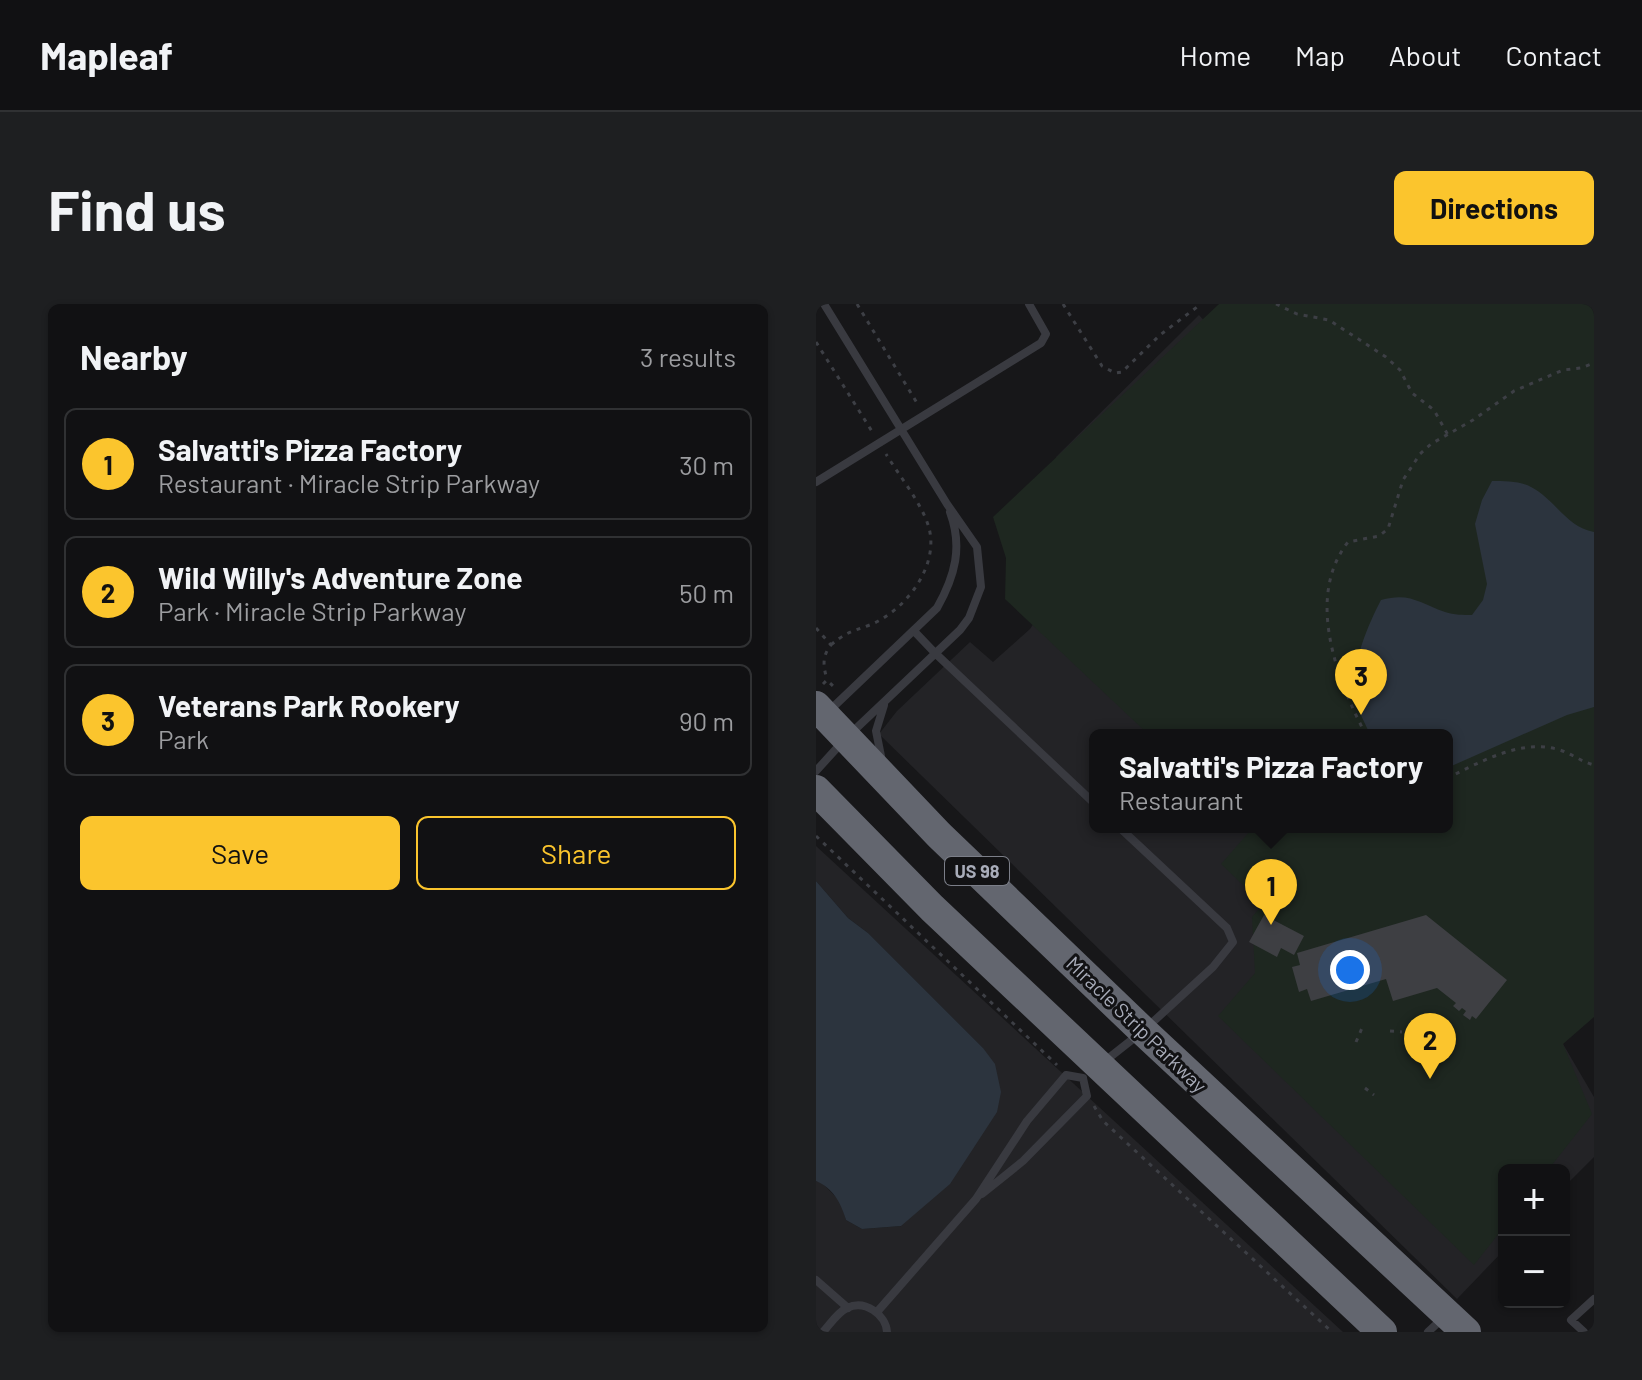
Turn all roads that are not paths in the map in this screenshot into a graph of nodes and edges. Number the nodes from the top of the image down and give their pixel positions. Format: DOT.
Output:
graph roads {
  1 [pos="824,304"];
  2 [pos="1029,304"];
  3 [pos="902,431"];
  4 [pos="816,482"];
  5 [pos="947,504"];
  6 [pos="914,631"];
  7 [pos="935,653"];
  8 [pos="887,699"];
  9 [pos="821,706"];
  10 [pos="846,738"];
  11 [pos="816,771"];
  12 [pos="887,781"];
  13 [pos="816,790"];
  14 [pos="1089,798"];
  15 [pos="1125,833"];
  16 [pos="1143,1031"];
  17 [pos="1090,1072"];
  18 [pos="976,1199"];
  19 [pos="816,1280"];
  20 [pos="1594,1299"];
  21 [pos="848,1308"];
  22 [pos="877,1312"];
  23 [pos="1447,1326"];
  24 [pos="823,1332"];
  25 [pos="887,1332"];
  26 [pos="1382,1332"];
  27 [pos="1584,1332"];
  1 -- 3 [label="lane"];
  2 -- 3 [label="lane"];
  3 -- 4 [label="lane"];
  3 -- 5 [label="lane"];
  5 -- 6 [label="lane"];
  5 -- 7 [label="lane"];
  6 -- 7 [label="lane"];
  6 -- 9 [label="lane"];
  7 -- 8 [label="lane"];
  7 -- 14 [label="lane"];
  8 -- 10 [label="lane"];
  8 -- 12 [label="lane"];
  9 -- 10 [label="highway, Miracle Strip Parkway / US 98"];
  10 -- 11 [label="lane"];
  10 -- 12 [label="highway, Miracle Strip Parkway / US 98"];
  12 -- 16 [label="highway, Miracle Strip Parkway / US 98"];
  13 -- 17 [label="highway, US 98"];
  15 -- 16 [label="lane"];
  16 -- 17 [label="lane"];
  16 -- 23 [label="highway, Miracle Strip Parkway / US 98"];
  17 -- 18 [label="lane"];
  17 -- 18 [label="lane"];
  17 -- 26 [label="highway, US 98"];
  18 -- 22 [label="lane"];
  19 -- 21 [label="lane"];
  20 -- 27 [label="lane"];
  21 -- 22 [label="lane"];
  21 -- 24 [label="lane"];
  22 -- 25 [label="lane"];
}
